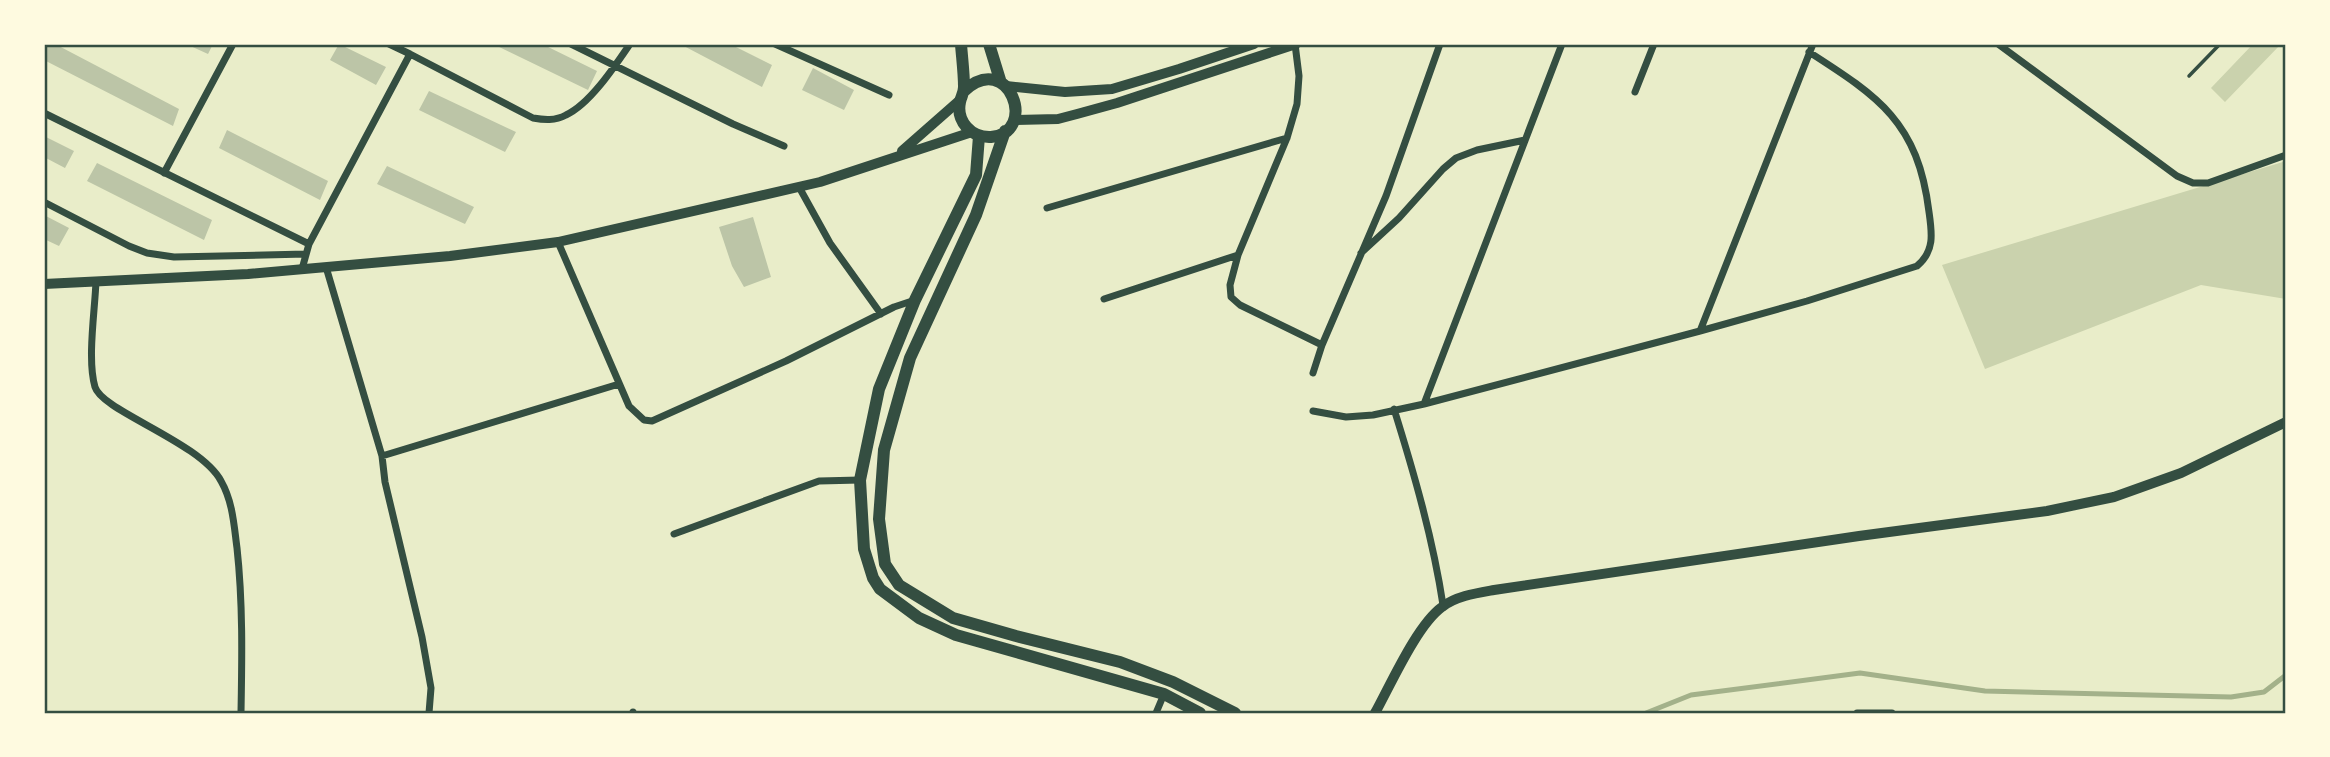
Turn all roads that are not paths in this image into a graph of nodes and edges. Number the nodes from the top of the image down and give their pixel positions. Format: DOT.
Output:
graph roads {
  1 [pos="233,44"];
  2 [pos="389,44"];
  3 [pos="571,44"];
  4 [pos="630,44"];
  5 [pos="775,44"];
  6 [pos="961,44"];
  7 [pos="989,44"];
  8 [pos="1254,44"];
  9 [pos="1296,44"];
  10 [pos="1440,44"];
  11 [pos="1562,44"];
  12 [pos="1654,44"];
  13 [pos="1813,44"];
  14 [pos="1998,44"];
  15 [pos="2220,44"];
  16 [pos="1809,52"];
  17 [pos="410,54"];
  18 [pos="615,66"];
  19 [pos="2189,76"];
  20 [pos="1004,84"];
  21 [pos="1634,92"];
  22 [pos="889,95"];
  23 [pos="962,95"];
  24 [pos="44,113"];
  25 [pos="1014,120"];
  26 [pos="1005,131"];
  27 [pos="975,134"];
  28 [pos="1287,138"];
  29 [pos="1525,140"];
  30 [pos="784,146"];
  31 [pos="897,155"];
  32 [pos="2286,155"];
  33 [pos="164,173"];
  34 [pos="799,187"];
  35 [pos="44,202"];
  36 [pos="1047,208"];
  37 [pos="558,242"];
  38 [pos="309,244"];
  39 [pos="306,254"];
  40 [pos="1238,256"];
  41 [pos="1359,256"];
  42 [pos="326,267"];
  43 [pos="302,269"];
  44 [pos="96,281"];
  45 [pos="44,284"];
  46 [pos="1104,299"];
  47 [pos="915,300"];
  48 [pos="881,314"];
  49 [pos="1700,331"];
  50 [pos="1322,345"];
  51 [pos="1313,373"];
  52 [pos="620,384"];
  53 [pos="1424,404"];
  54 [pos="1394,409"];
  55 [pos="1314,411"];
  56 [pos="2286,422"];
  57 [pos="382,456"];
  58 [pos="860,480"];
  59 [pos="674,534"];
  60 [pos="1443,606"];
  61 [pos="1164,694"];
  62 [pos="241,713"];
  63 [pos="429,713"];
  64 [pos="1156,713"];
  65 [pos="1200,713"];
  66 [pos="1235,713"];
  67 [pos="1375,713"];
  68 [pos="1857,713"];
  69 [pos="1892,713"];
  1 -- 33 [label="street"];
  2 -- 17 [label="street"];
  3 -- 18 [label="street"];
  4 -- 18 [label="street"];
  5 -- 22 [label="street"];
  6 -- 23 [label="main road"];
  7 -- 20 [label="main road"];
  8 -- 20 [label="main road"];
  9 -- 25 [label="main road"];
  9 -- 28 [label="street"];
  10 -- 41 [label="street"];
  11 -- 29 [label="street"];
  12 -- 21 [label="street"];
  13 -- 16 [label="street"];
  14 -- 32 [label="street"];
  15 -- 19 [label="lane"];
  16 -- 49 [label="street"];
  16 -- 49 [label="street"];
  17 -- 18 [label="street"];
  17 -- 38 [label="street"];
  18 -- 30 [label="street"];
  20 -- 23 [label="main road"];
  20 -- 25 [label="main road"];
  23 -- 27 [label="main road"];
  23 -- 31 [label="main road"];
  24 -- 33 [label="street"];
  25 -- 26 [label="main road"];
  26 -- 27 [label="main road"];
  26 -- 66 [label="main road"];
  27 -- 31 [label="main road"];
  27 -- 47 [label="main road"];
  28 -- 36 [label="street"];
  28 -- 40 [label="street"];
  29 -- 41 [label="street"];
  29 -- 53 [label="street"];
  31 -- 34 [label="main road"];
  33 -- 38 [label="street"];
  34 -- 37 [label="main road"];
  34 -- 48 [label="street"];
  35 -- 39 [label="street"];
  37 -- 42 [label="main road"];
  37 -- 52 [label="street"];
  38 -- 39 [label="street"];
  39 -- 43 [label="street"];
  40 -- 46 [label="street"];
  40 -- 50 [label="street"];
  41 -- 50 [label="street"];
  42 -- 43 [label="main road"];
  42 -- 57 [label="street"];
  43 -- 44 [label="main road"];
  44 -- 45 [label="main road"];
  44 -- 62 [label="street"];
  47 -- 48 [label="street"];
  47 -- 58 [label="main road"];
  48 -- 52 [label="street"];
  49 -- 53 [label="street"];
  50 -- 51 [label="street"];
  52 -- 57 [label="street"];
  53 -- 54 [label="street"];
  54 -- 55 [label="street"];
  54 -- 60 [label="street"];
  56 -- 60 [label="main road"];
  57 -- 63 [label="street"];
  58 -- 59 [label="street"];
  58 -- 61 [label="main road"];
  60 -- 67 [label="main road"];
  61 -- 64 [label="street"];
  61 -- 65 [label="main road"];
  68 -- 69 [label="street"];
}
